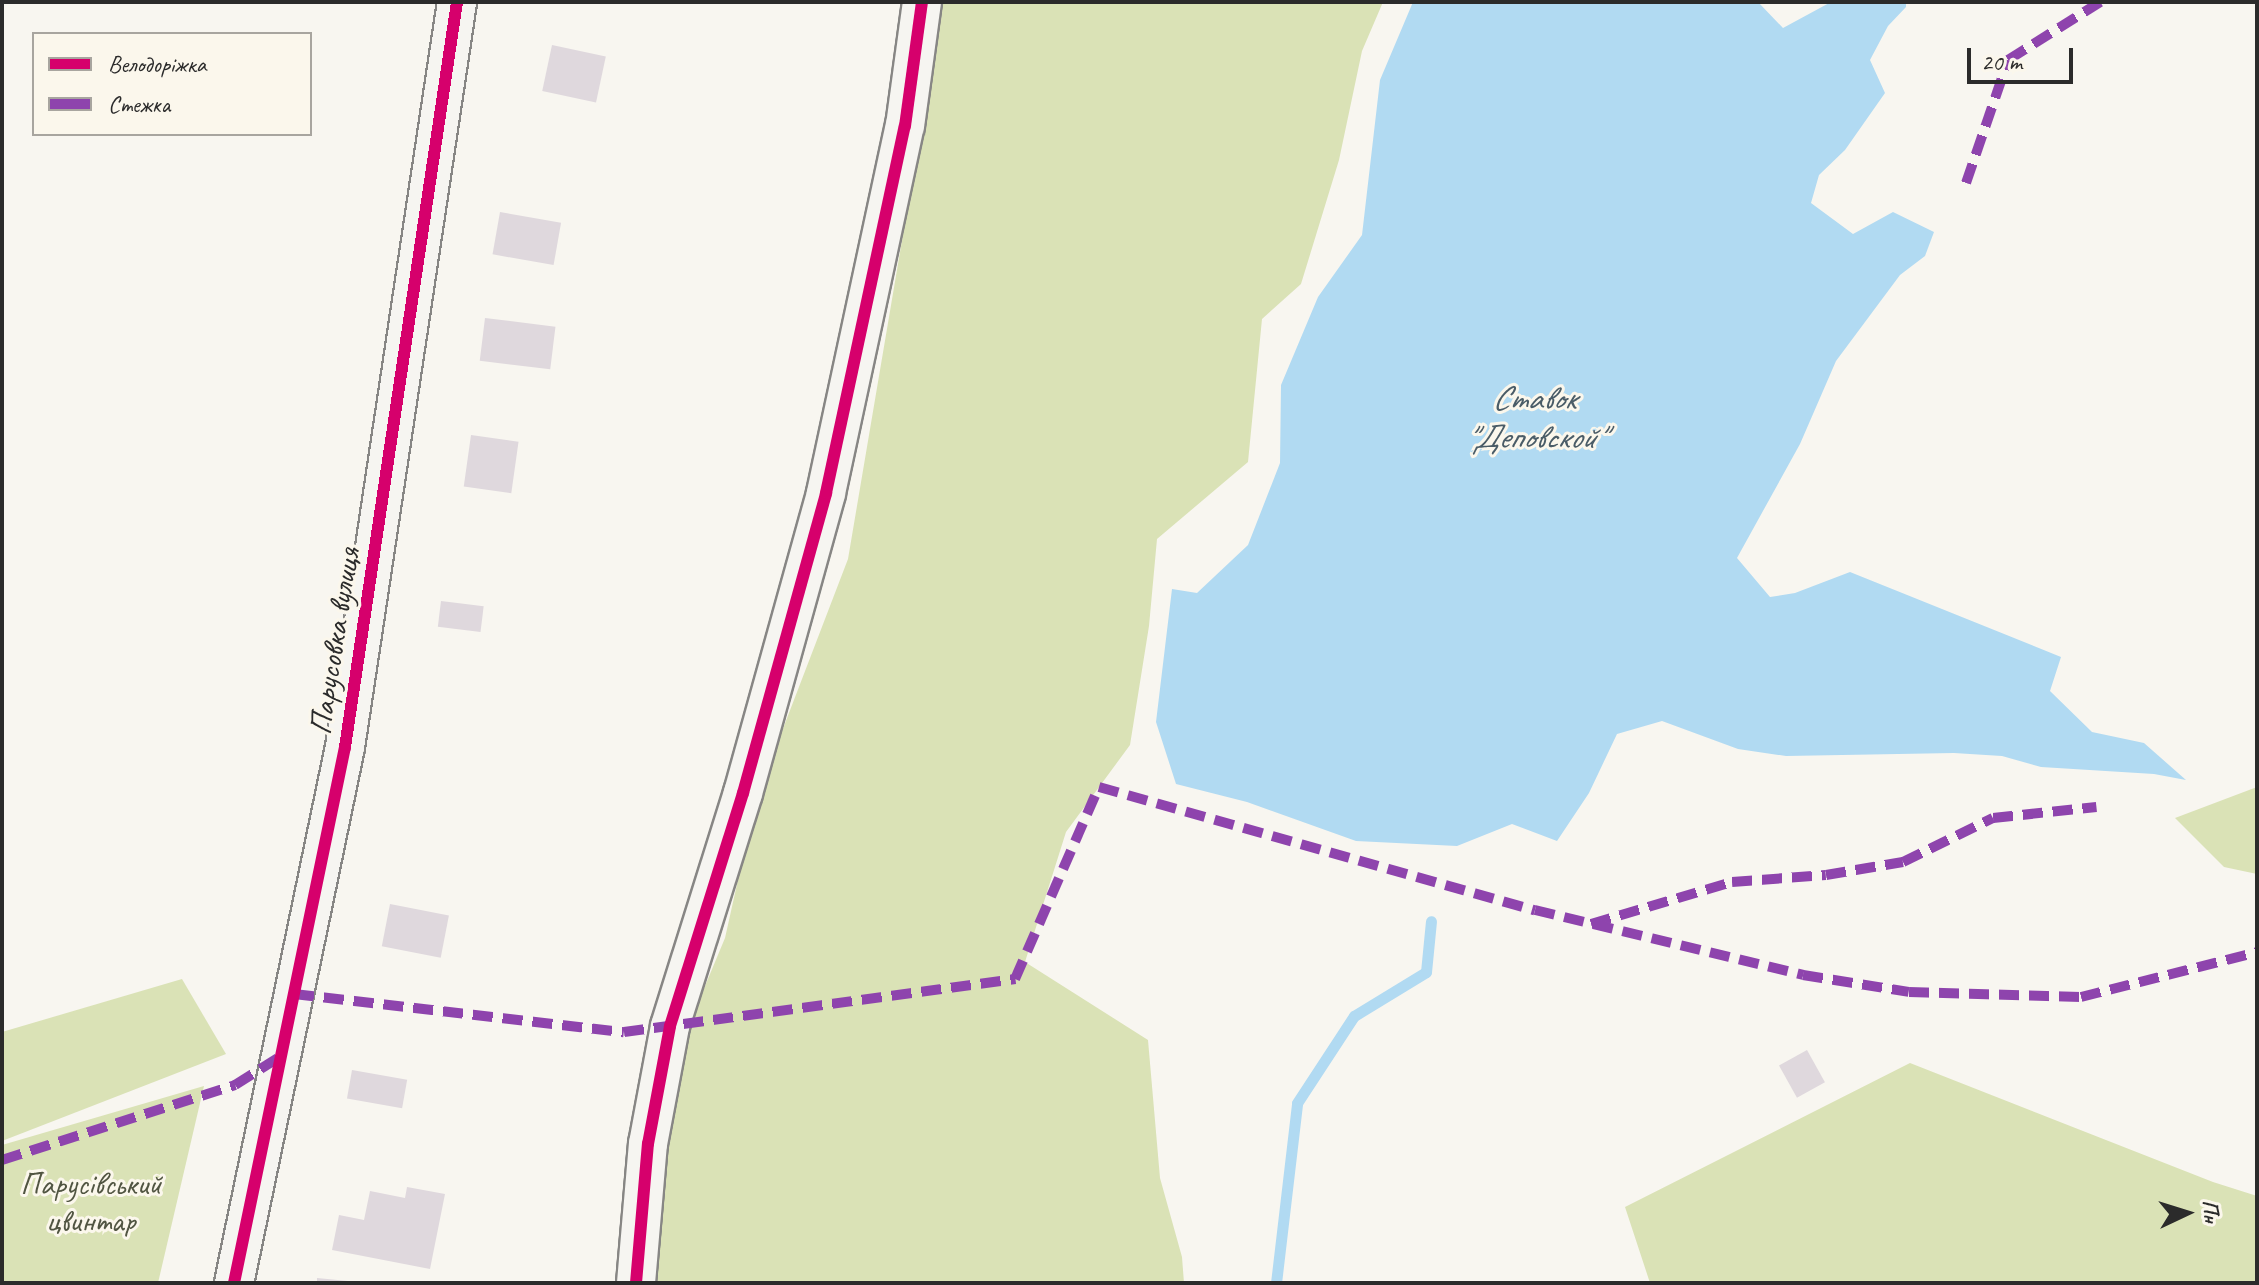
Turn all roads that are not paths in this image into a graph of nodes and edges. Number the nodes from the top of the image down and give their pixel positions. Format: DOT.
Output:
graph roads {
  1 [pos="457,2"];
  2 [pos="922,2"];
  3 [pos="234,1283"];
  4 [pos="636,1283"];
  1 -- 3 [label="street, Парусовка вулиця"];
  2 -- 4 [label="street"];
}
